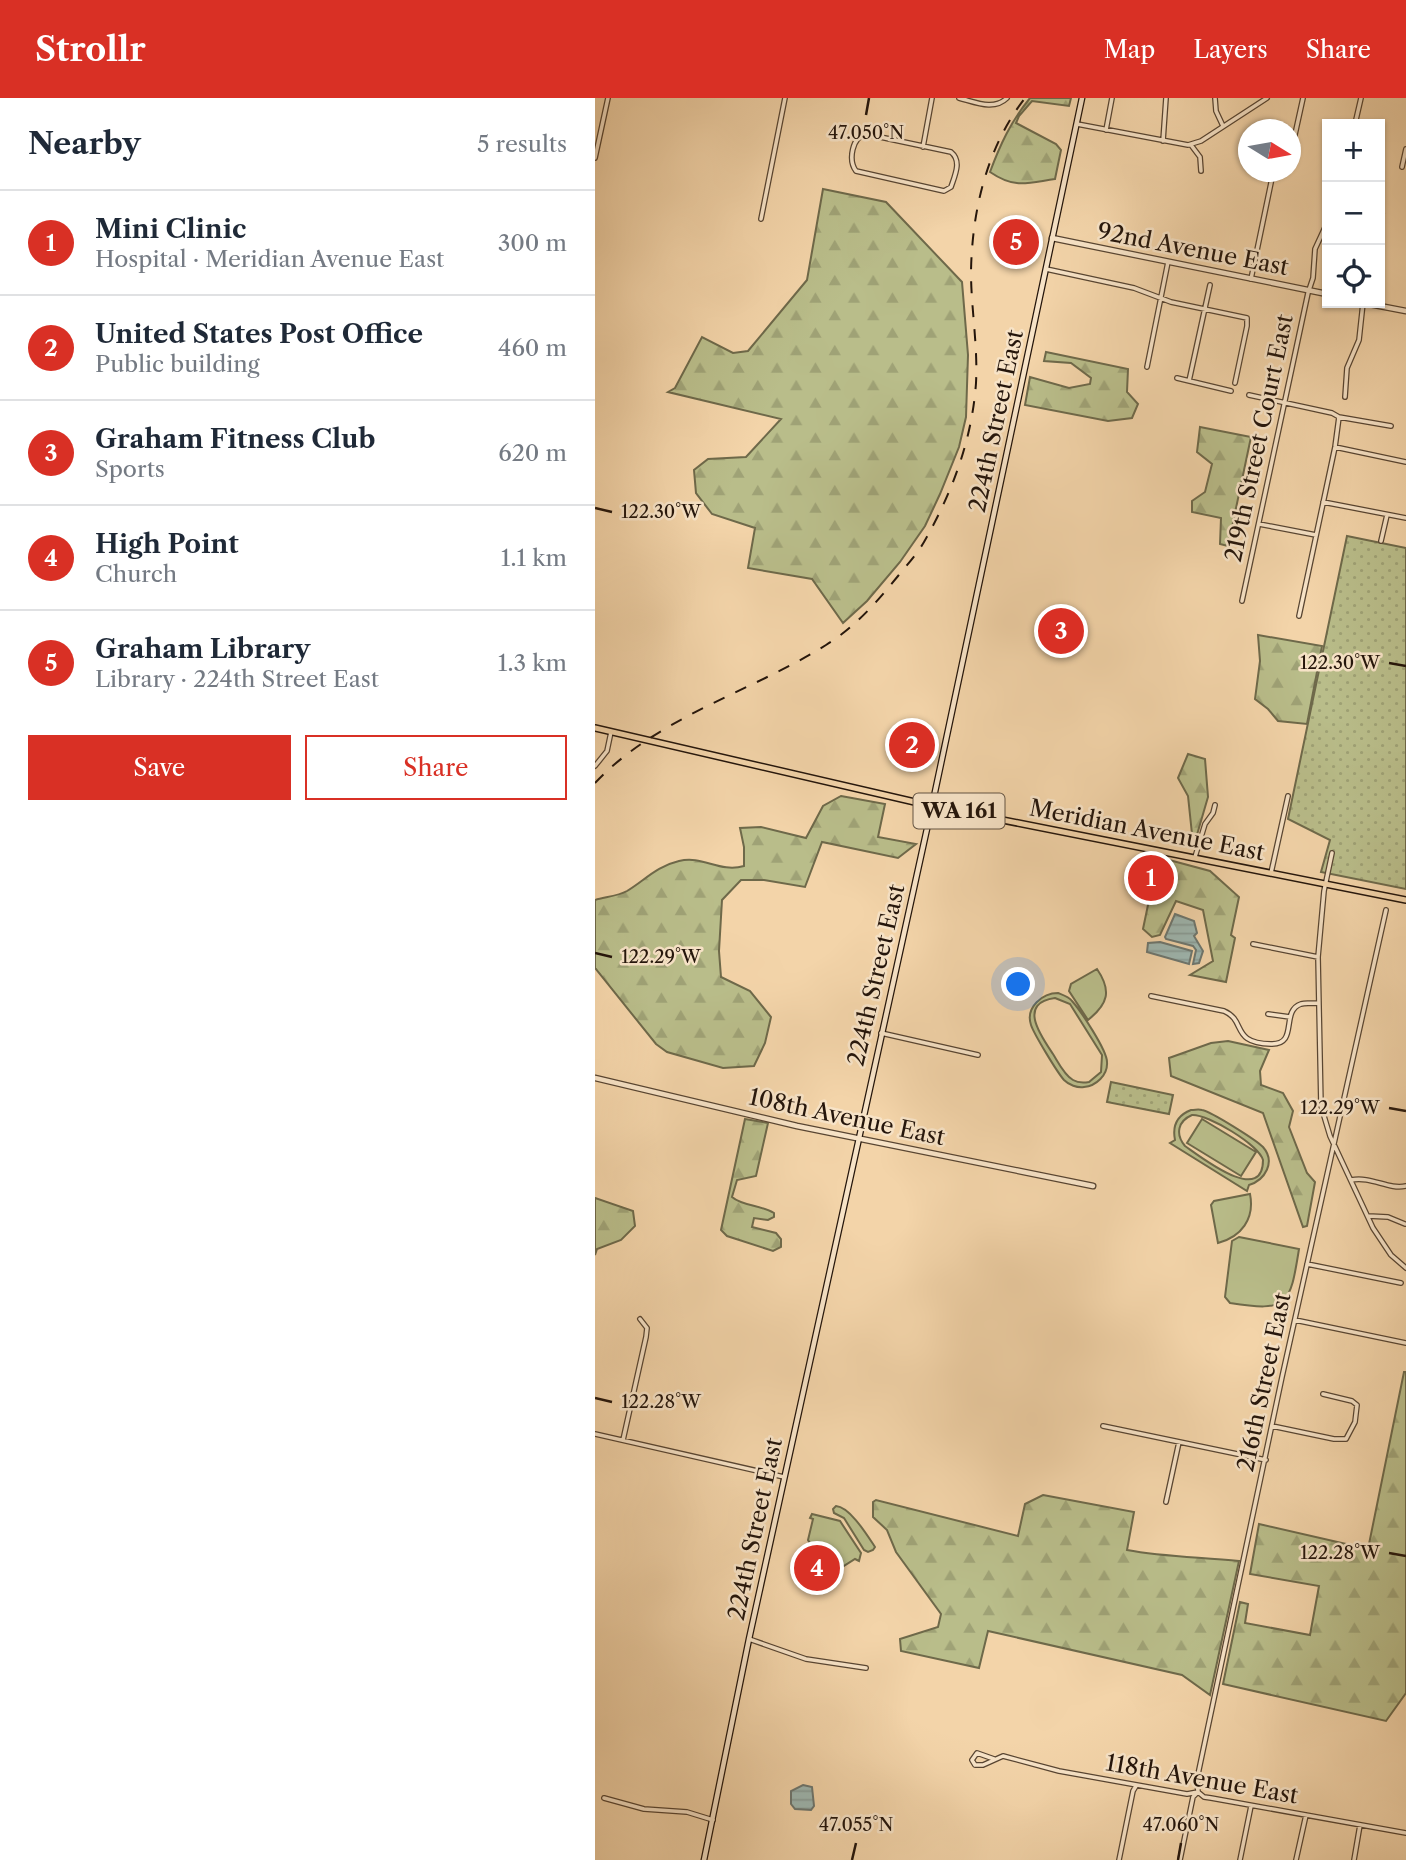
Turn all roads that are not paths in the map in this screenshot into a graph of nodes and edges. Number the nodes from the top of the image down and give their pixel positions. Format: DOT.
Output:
graph roads {
  1 [pos="608,98"];
  2 [pos="785,98"];
  3 [pos="932,98"];
  4 [pos="958,98"];
  5 [pos="1007,98"];
  6 [pos="1082,98"];
  7 [pos="1112,98"];
  8 [pos="1166,98"];
  9 [pos="1215,98"];
  10 [pos="1267,98"];
  11 [pos="1303,98"];
  12 [pos="1361,98"];
  13 [pos="1298,119"];
  14 [pos="1356,119"];
  15 [pos="1077,124"];
  16 [pos="1223,126"];
  17 [pos="1106,130"];
  18 [pos="1163,141"];
  19 [pos="1191,145"];
  20 [pos="923,147"];
  21 [pos="1406,149"];
  22 [pos="595,158"];
  23 [pos="1402,167"];
  24 [pos="1201,170"];
  25 [pos="1271,182"];
  26 [pos="761,219"];
  27 [pos="1322,234"];
  28 [pos="1052,238"];
  29 [pos="1168,262"];
  30 [pos="1046,270"];
  31 [pos="1251,279"];
  32 [pos="1210,285"];
  33 [pos="1310,290"];
  34 [pos="1322,293"];
  35 [pos="1162,299"];
  36 [pos="1385,307"];
  37 [pos="1363,308"];
  38 [pos="1205,309"];
  39 [pos="1406,311"];
  40 [pos="1147,367"];
  41 [pos="1177,379"];
  42 [pos="1189,382"];
  43 [pos="1235,383"];
  44 [pos="1231,391"];
  45 [pos="1249,395"];
  46 [pos="1345,397"];
  47 [pos="1285,403"];
  48 [pos="1339,417"];
  49 [pos="1391,426"];
  50 [pos="1335,447"];
  51 [pos="1406,462"];
  52 [pos="1323,502"];
  53 [pos="1387,515"];
  54 [pos="1406,519"];
  55 [pos="1259,524"];
  56 [pos="1316,535"];
  57 [pos="1381,541"];
  58 [pos="1243,601"];
  59 [pos="1299,616"];
  60 [pos="595,728"];
  61 [pos="611,732"];
  62 [pos="595,766"];
  63 [pos="1288,796"];
  64 [pos="1215,805"];
  65 [pos="932,806"];
  66 [pos="1332,853"];
  67 [pos="1195,857"];
  68 [pos="1271,873"];
  69 [pos="1325,884"];
  70 [pos="1406,900"];
  71 [pos="1386,910"];
  72 [pos="1253,944"];
  73 [pos="1318,957"];
  74 [pos="1151,996"];
  75 [pos="1318,1003"];
  76 [pos="1268,1014"];
  77 [pos="1290,1017"];
  78 [pos="881,1033"];
  79 [pos="978,1055"];
  80 [pos="595,1078"];
  81 [pos="858,1137"];
  82 [pos="1334,1142"];
  83 [pos="1351,1180"];
  84 [pos="1093,1186"];
  85 [pos="1406,1186"];
  86 [pos="1368,1216"];
  87 [pos="1405,1224"];
  88 [pos="1307,1264"];
  89 [pos="1406,1268"];
  90 [pos="1401,1283"];
  91 [pos="640,1319"];
  92 [pos="1295,1320"];
  93 [pos="1406,1343"];
  94 [pos="1323,1394"];
  95 [pos="1103,1426"];
  96 [pos="1272,1426"];
  97 [pos="595,1434"];
  98 [pos="623,1440"];
  99 [pos="1178,1442"];
  100 [pos="1266,1460"];
  101 [pos="783,1478"];
  102 [pos="1166,1502"];
  103 [pos="749,1639"];
  104 [pos="866,1668"];
  105 [pos="994,1759"];
  106 [pos="1136,1786"];
  107 [pos="1198,1791"];
  108 [pos="604,1798"];
  109 [pos="1251,1806"];
  110 [pos="1305,1815"];
  111 [pos="713,1820"];
  112 [pos="1360,1825"];
  113 [pos="1406,1833"];
  114 [pos="704,1860"];
  115 [pos="1119,1860"];
  116 [pos="1180,1860"];
  117 [pos="1240,1860"];
  118 [pos="1296,1860"];
  119 [pos="1354,1860"];
  1 -- 22 [label="street"];
  2 -- 26 [label="street"];
  3 -- 20 [label="street"];
  4 -- 5 [label="street"];
  6 -- 15 [label="main road, 224th Street East"];
  7 -- 17 [label="street"];
  8 -- 18 [label="street"];
  9 -- 16 [label="street"];
  10 -- 16 [label="street"];
  11 -- 13 [label="street"];
  12 -- 14 [label="street"];
  15 -- 17 [label="street"];
  15 -- 28 [label="main road, 224th Street East"];
  16 -- 19 [label="street"];
  17 -- 18 [label="street"];
  18 -- 19 [label="street"];
  19 -- 24 [label="street"];
  20 -- 20 [label="street"];
  21 -- 23 [label="street"];
  25 -- 31 [label="street"];
  27 -- 33 [label="street, 219th Street Court East"];
  28 -- 29 [label="main road, 92nd Avenue East"];
  28 -- 30 [label="main road, 224th Street East"];
  29 -- 31 [label="main road, 92nd Avenue East"];
  29 -- 35 [label="street"];
  30 -- 35 [label="street"];
  30 -- 65 [label="main road, 224th Street East"];
  31 -- 33 [label="main road, 92nd Avenue East"];
  32 -- 38 [label="street"];
  33 -- 34 [label="main road, 92nd Avenue East"];
  33 -- 47 [label="street, 219th Street Court East"];
  35 -- 38 [label="street"];
  35 -- 40 [label="street"];
  36 -- 39 [label="main road"];
  37 -- 46 [label="street"];
  38 -- 42 [label="street"];
  38 -- 43 [label="street"];
  41 -- 42 [label="street"];
  42 -- 44 [label="street"];
  45 -- 47 [label="street"];
  47 -- 48 [label="street"];
  47 -- 55 [label="street, 219th Street Court East"];
  48 -- 49 [label="street"];
  48 -- 50 [label="street"];
  50 -- 51 [label="street"];
  50 -- 52 [label="street"];
  52 -- 53 [label="street"];
  52 -- 56 [label="street"];
  53 -- 54 [label="street"];
  53 -- 57 [label="street"];
  55 -- 56 [label="street"];
  55 -- 58 [label="street, 219th Street Court East"];
  56 -- 59 [label="street"];
  60 -- 61 [label="main road, Meridian Avenue East / WA 161"];
  61 -- 62 [label="street"];
  61 -- 65 [label="main road, Meridian Avenue East / WA 161"];
  63 -- 68 [label="street"];
  64 -- 67 [label="street"];
  65 -- 67 [label="main road, Meridian Avenue East / WA 161"];
  65 -- 78 [label="main road, 224th Street East"];
  66 -- 69 [label="street"];
  67 -- 68 [label="main road, Meridian Avenue East / WA 161"];
  68 -- 69 [label="main road, Meridian Avenue East / WA 161"];
  69 -- 70 [label="main road, Meridian Avenue East / WA 161"];
  69 -- 73 [label="street"];
  71 -- 82 [label="street, 216th Street East"];
  72 -- 73 [label="street"];
  73 -- 75 [label="street"];
  74 -- 77 [label="street"];
  75 -- 77 [label="street"];
  75 -- 82 [label="street"];
  76 -- 77 [label="street"];
  78 -- 79 [label="street"];
  78 -- 81 [label="main road, 224th Street East"];
  80 -- 81 [label="main road, 108th Avenue East"];
  81 -- 84 [label="main road, 108th Avenue East"];
  81 -- 101 [label="main road, 224th Street East"];
  82 -- 83 [label="street"];
  82 -- 88 [label="street, 216th Street East"];
  83 -- 85 [label="street"];
  83 -- 86 [label="street"];
  86 -- 87 [label="street"];
  86 -- 89 [label="street"];
  88 -- 90 [label="street"];
  88 -- 92 [label="street, 216th Street East"];
  91 -- 98 [label="street"];
  92 -- 93 [label="street"];
  92 -- 96 [label="street, 216th Street East"];
  94 -- 96 [label="street"];
  95 -- 99 [label="street"];
  96 -- 100 [label="street, 216th Street East"];
  97 -- 98 [label="street"];
  98 -- 101 [label="street"];
  99 -- 100 [label="street"];
  99 -- 102 [label="street"];
  100 -- 107 [label="street, 216th Street East"];
  101 -- 103 [label="main road, 224th Street East"];
  103 -- 104 [label="street"];
  103 -- 111 [label="main road, 224th Street East"];
  105 -- 105 [label="street, 118th Avenue East"];
  105 -- 106 [label="street, 118th Avenue East"];
  106 -- 107 [label="street, 118th Avenue East"];
  106 -- 115 [label="street"];
  107 -- 109 [label="street, 118th Avenue East"];
  107 -- 116 [label="street, 216th Street East"];
  108 -- 111 [label="street"];
  109 -- 110 [label="street, 118th Avenue East"];
  109 -- 117 [label="street"];
  110 -- 112 [label="street, 118th Avenue East"];
  110 -- 118 [label="street"];
  111 -- 114 [label="main road, 224th Street East"];
  112 -- 113 [label="street, 118th Avenue East"];
  112 -- 119 [label="street"];
}
